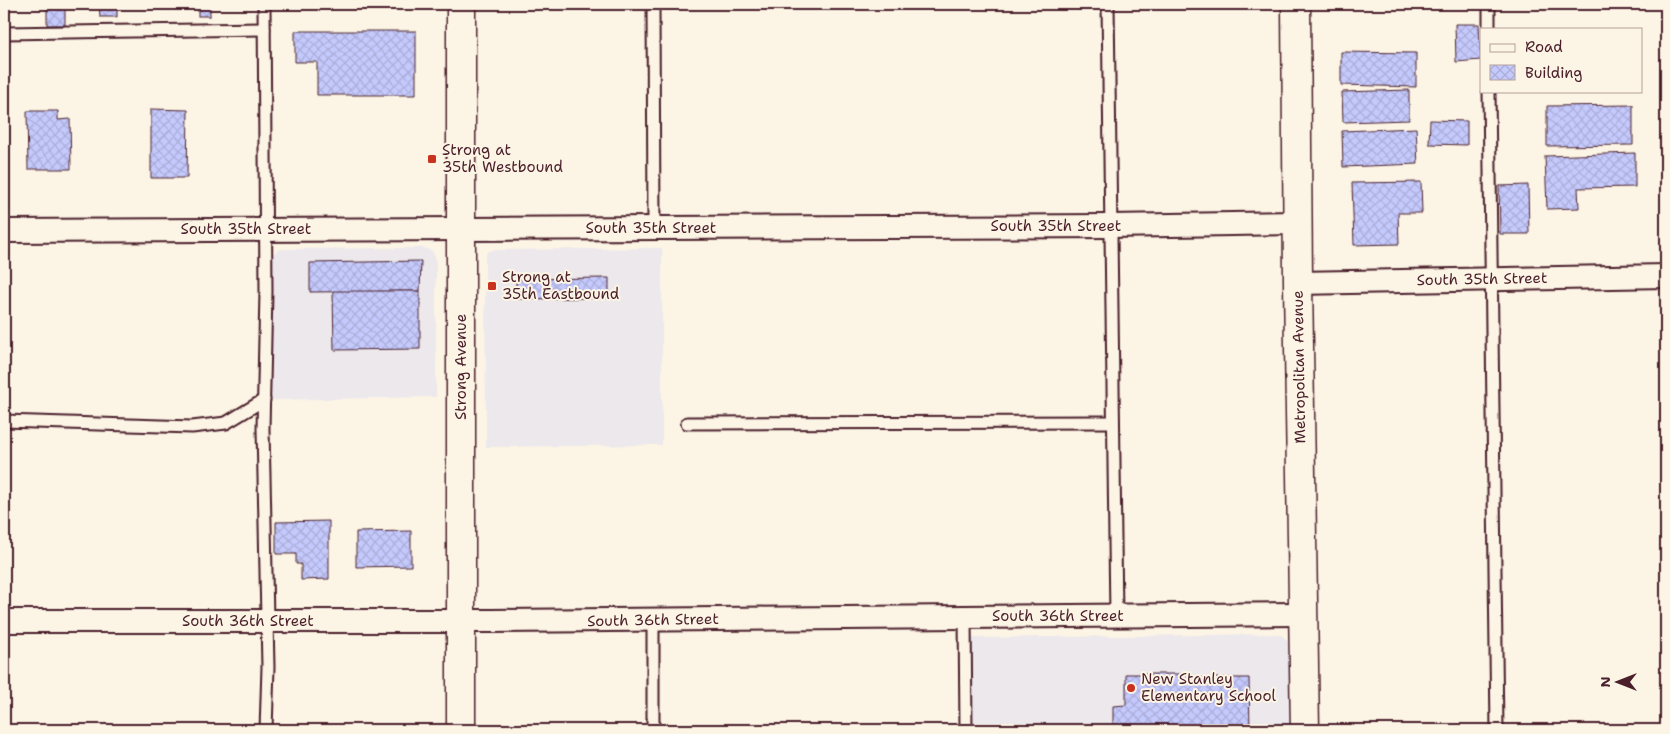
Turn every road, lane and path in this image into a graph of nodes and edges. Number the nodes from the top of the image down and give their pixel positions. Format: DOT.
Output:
graph roads {
  1 [pos="264,4"];
  2 [pos="461,4"];
  3 [pos="653,4"];
  4 [pos="1108,4"];
  5 [pos="1296,4"];
  6 [pos="1488,4"];
  7 [pos="1489,28"];
  8 [pos="264,29"];
  9 [pos="4,33"];
  10 [pos="1489,92"];
  11 [pos="1298,224"];
  12 [pos="1110,226"];
  13 [pos="654,227"];
  14 [pos="265,229"];
  15 [pos="461,229"];
  16 [pos="4,231"];
  17 [pos="1666,276"];
  18 [pos="1490,279"];
  19 [pos="1298,283"];
  20 [pos="264,400"];
  21 [pos="4,421"];
  22 [pos="1112,422"];
  23 [pos="687,423"];
  24 [pos="1302,614"];
  25 [pos="965,616"];
  26 [pos="1116,616"];
  27 [pos="267,620"];
  28 [pos="653,620"];
  29 [pos="4,621"];
  30 [pos="461,621"];
  31 [pos="266,730"];
  32 [pos="461,730"];
  33 [pos="653,730"];
  34 [pos="966,730"];
  35 [pos="1305,730"];
  36 [pos="1497,730"];
  1 -- 8 [label="lane"];
  2 -- 15 [label="main road, Strong Avenue"];
  3 -- 13 [label="lane"];
  4 -- 12 [label="lane"];
  5 -- 11 [label="main road, Metropolitan Avenue"];
  6 -- 7 [label="lane"];
  8 -- 9 [label="lane"];
  8 -- 14 [label="lane"];
  10 -- 18 [label="lane"];
  11 -- 12 [label="street, South 35th Street"];
  11 -- 19 [label="main road, Metropolitan Avenue"];
  12 -- 13 [label="street, South 35th Street"];
  12 -- 22 [label="lane"];
  13 -- 15 [label="street, South 35th Street"];
  14 -- 15 [label="street, South 35th Street"];
  14 -- 16 [label="street, South 35th Street"];
  14 -- 20 [label="lane"];
  15 -- 30 [label="main road, Strong Avenue"];
  17 -- 18 [label="street, South 35th Street"];
  18 -- 19 [label="street, South 35th Street"];
  18 -- 36 [label="lane"];
  19 -- 24 [label="main road, Metropolitan Avenue"];
  20 -- 21 [label="lane"];
  20 -- 27 [label="lane"];
  22 -- 23 [label="lane"];
  22 -- 26 [label="lane"];
  24 -- 26 [label="street, South 36th Street"];
  24 -- 35 [label="main road, Metropolitan Avenue"];
  25 -- 26 [label="street, South 36th Street"];
  25 -- 28 [label="street, South 36th Street"];
  25 -- 34 [label="lane"];
  27 -- 29 [label="street, South 36th Street"];
  27 -- 30 [label="street, South 36th Street"];
  27 -- 31 [label="lane"];
  28 -- 30 [label="street, South 36th Street"];
  28 -- 33 [label="lane"];
  30 -- 32 [label="main road, Strong Avenue"];
}
